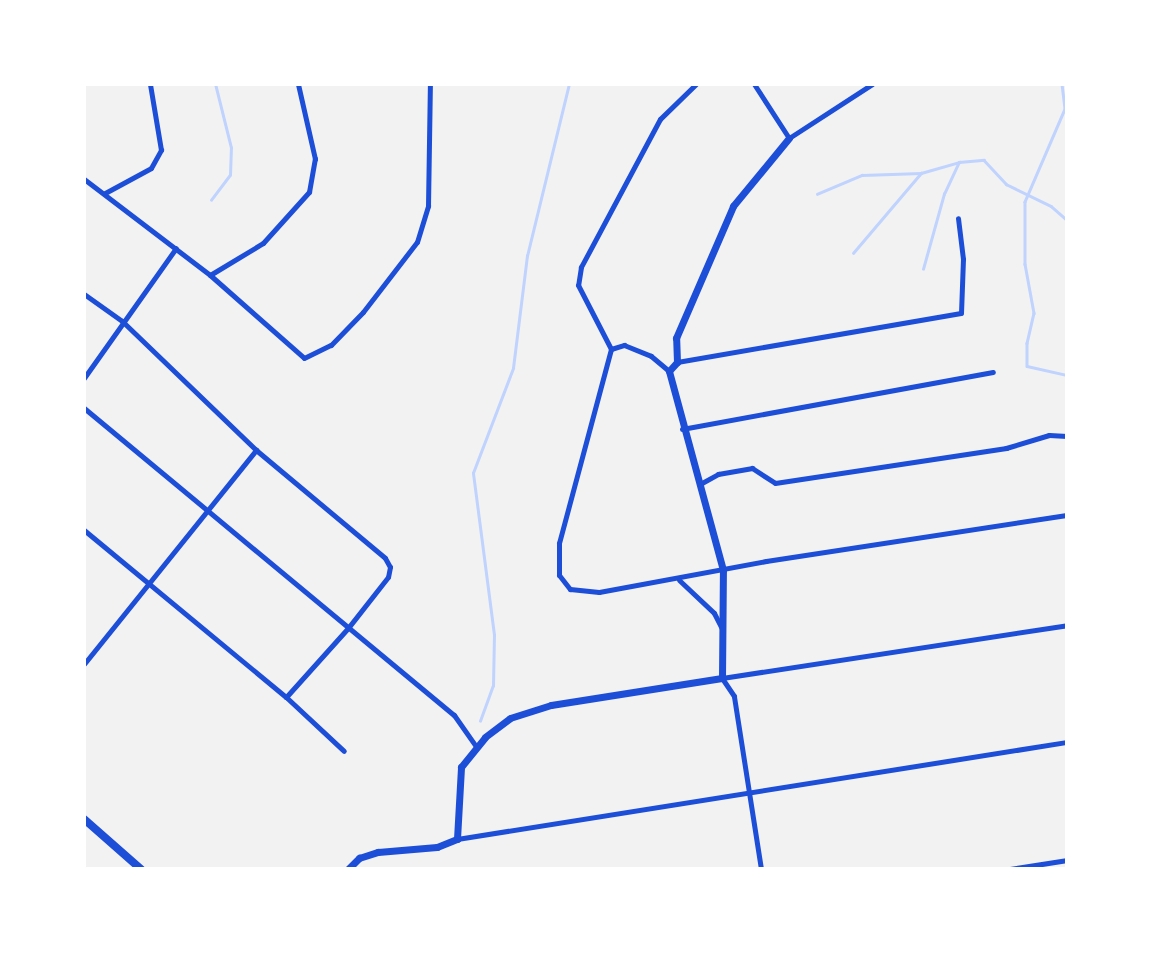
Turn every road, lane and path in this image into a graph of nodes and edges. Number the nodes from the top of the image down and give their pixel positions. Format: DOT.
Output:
graph roads {
  1 [pos="150,84"];
  2 [pos="298,84"];
  3 [pos="430,84"];
  4 [pos="696,84"];
  5 [pos="754,84"];
  6 [pos="872,84"];
  7 [pos="789,138"];
  8 [pos="84,179"];
  9 [pos="105,193"];
  10 [pos="958,218"];
  11 [pos="176,247"];
  12 [pos="210,275"];
  13 [pos="84,294"];
  14 [pos="122,321"];
  15 [pos="611,349"];
  16 [pos="677,362"];
  17 [pos="669,371"];
  18 [pos="993,372"];
  19 [pos="84,379"];
  20 [pos="84,408"];
  21 [pos="682,429"];
  22 [pos="1067,436"];
  23 [pos="256,450"];
  24 [pos="700,484"];
  25 [pos="207,513"];
  26 [pos="1067,515"];
  27 [pos="84,530"];
  28 [pos="723,570"];
  29 [pos="679,580"];
  30 [pos="146,584"];
  31 [pos="1067,625"];
  32 [pos="348,628"];
  33 [pos="722,629"];
  34 [pos="87,655"];
  35 [pos="84,663"];
  36 [pos="722,678"];
  37 [pos="286,697"];
  38 [pos="1067,742"];
  39 [pos="476,746"];
  40 [pos="344,751"];
  41 [pos="748,796"];
  42 [pos="84,819"];
  43 [pos="457,839"];
  44 [pos="1067,860"];
  45 [pos="348,868"];
  46 [pos="141,869"];
  47 [pos="761,869"];
  48 [pos="1010,869"];
  1 -- 9 [label="street"];
  2 -- 12 [label="street"];
  3 -- 12 [label="street"];
  4 -- 15 [label="street"];
  5 -- 7 [label="street"];
  6 -- 7 [label="street"];
  7 -- 16 [label="street"];
  8 -- 9 [label="street"];
  9 -- 11 [label="street"];
  10 -- 16 [label="street"];
  11 -- 12 [label="street"];
  11 -- 14 [label="street"];
  13 -- 14 [label="street"];
  14 -- 19 [label="street"];
  14 -- 23 [label="street"];
  15 -- 17 [label="street"];
  15 -- 29 [label="street"];
  16 -- 17 [label="street"];
  17 -- 21 [label="street"];
  18 -- 21 [label="street"];
  20 -- 25 [label="street"];
  21 -- 24 [label="street"];
  22 -- 24 [label="street"];
  23 -- 25 [label="street"];
  23 -- 32 [label="street"];
  24 -- 28 [label="street"];
  25 -- 30 [label="street"];
  25 -- 32 [label="street"];
  26 -- 28 [label="street"];
  27 -- 30 [label="street"];
  28 -- 29 [label="street"];
  28 -- 33 [label="street"];
  29 -- 33 [label="street"];
  30 -- 34 [label="street"];
  30 -- 37 [label="street"];
  31 -- 36 [label="street"];
  32 -- 37 [label="street"];
  32 -- 39 [label="street"];
  33 -- 36 [label="street"];
  34 -- 35 [label="street"];
  36 -- 39 [label="street"];
  36 -- 41 [label="street"];
  37 -- 40 [label="street"];
  38 -- 41 [label="street"];
  39 -- 43 [label="street"];
  41 -- 43 [label="street"];
  41 -- 47 [label="street"];
  42 -- 46 [label="main road"];
  43 -- 45 [label="street"];
  44 -- 48 [label="street"];
}
